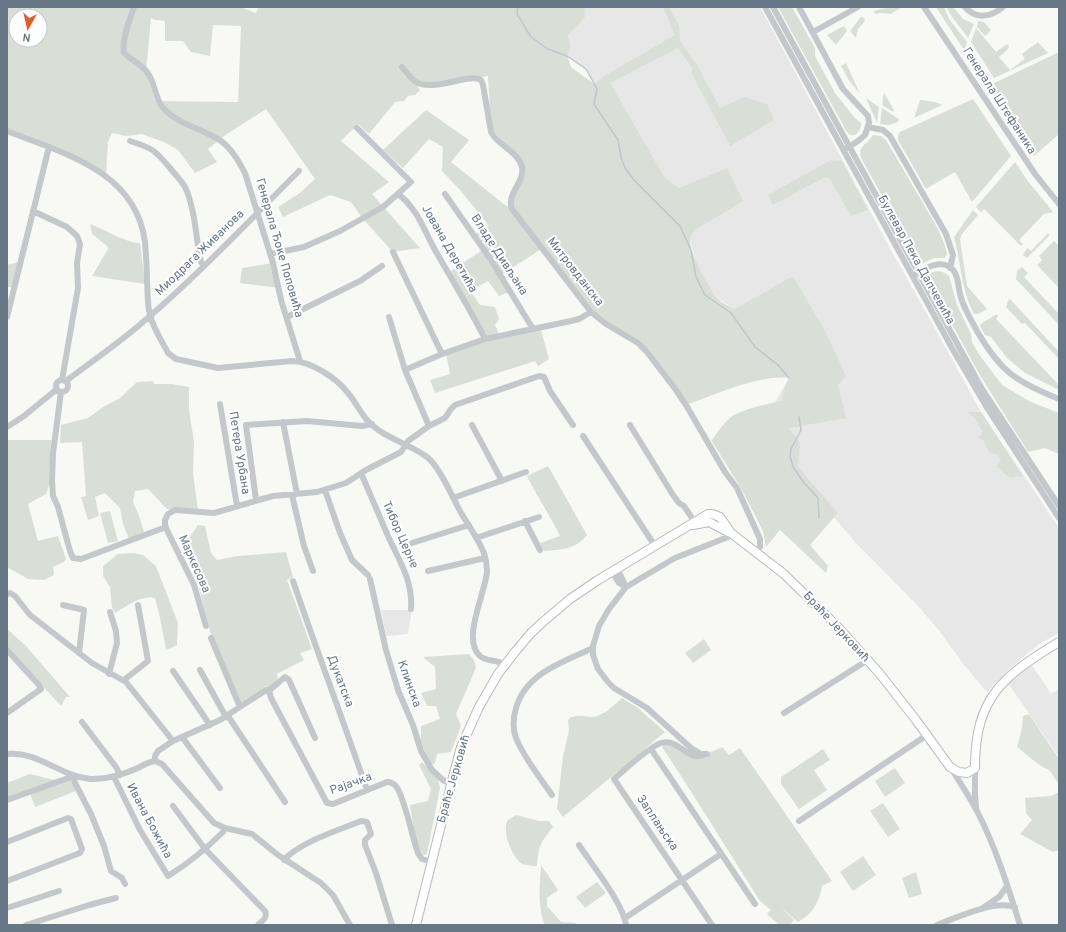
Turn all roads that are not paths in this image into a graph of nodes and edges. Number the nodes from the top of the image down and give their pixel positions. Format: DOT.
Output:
graph roads {
  1 [pos="134,7"];
  2 [pos="765,7"];
  3 [pos="773,7"];
  4 [pos="799,7"];
  5 [pos="858,7"];
  6 [pos="924,7"];
  7 [pos="964,7"];
  8 [pos="1003,7"];
  9 [pos="813,32"];
  10 [pos="402,67"];
  11 [pos="868,127"];
  12 [pos="357,128"];
  13 [pos="7,131"];
  14 [pos="130,141"];
  15 [pos="849,146"];
  16 [pos="49,148"];
  17 [pos="843,150"];
  18 [pos="299,171"];
  19 [pos="398,194"];
  20 [pos="445,194"];
  21 [pos="1059,204"];
  22 [pos="33,211"];
  23 [pos="257,212"];
  24 [pos="393,252"];
  25 [pos="270,254"];
  26 [pos="204,266"];
  27 [pos="382,266"];
  28 [pos="950,268"];
  29 [pos="916,274"];
  30 [pos="591,312"];
  31 [pos="150,316"];
  32 [pos="7,317"];
  33 [pos="287,317"];
  34 [pos="389,318"];
  35 [pos="533,329"];
  36 [pos="485,340"];
  37 [pos="442,354"];
  38 [pos="300,361"];
  39 [pos="405,370"];
  40 [pos="64,381"];
  41 [pos="59,390"];
  42 [pos="1059,399"];
  43 [pos="220,404"];
  44 [pos="283,422"];
  45 [pos="372,424"];
  46 [pos="472,425"];
  47 [pos="573,425"];
  48 [pos="630,425"];
  49 [pos="429,426"];
  50 [pos="7,427"];
  51 [pos="583,436"];
  52 [pos="405,445"];
  53 [pos="526,472"];
  54 [pos="361,473"];
  55 [pos="502,481"];
  56 [pos="325,490"];
  57 [pos="294,494"];
  58 [pos="453,498"];
  59 [pos="256,500"];
  60 [pos="237,506"];
  61 [pos="1059,506"];
  62 [pos="540,517"];
  63 [pos="1059,518"];
  64 [pos="526,521"];
  65 [pos="694,521"];
  66 [pos="469,525"];
  67 [pos="166,527"];
  68 [pos="685,528"];
  69 [pos="732,534"];
  70 [pos="476,538"];
  71 [pos="412,543"];
  72 [pos="655,546"];
  73 [pos="540,550"];
  74 [pos="757,552"];
  75 [pos="486,558"];
  76 [pos="615,570"];
  77 [pos="313,571"];
  78 [pos="428,571"];
  79 [pos="293,581"];
  80 [pos="626,587"];
  81 [pos="7,594"];
  82 [pos="63,605"];
  83 [pos="138,605"];
  84 [pos="411,609"];
  85 [pos="110,612"];
  86 [pos="206,626"];
  87 [pos="211,638"];
  88 [pos="1059,642"];
  89 [pos="593,648"];
  90 [pos="7,650"];
  91 [pos="79,653"];
  92 [pos="868,660"];
  93 [pos="505,665"];
  94 [pos="200,670"];
  95 [pos="173,671"];
  96 [pos="109,674"];
  97 [pos="124,680"];
  98 [pos="269,690"];
  99 [pos="240,707"];
  100 [pos="7,712"];
  101 [pos="784,713"];
  102 [pos="227,716"];
  103 [pos="82,722"];
  104 [pos="210,725"];
  105 [pos="927,735"];
  106 [pos="182,737"];
  107 [pos="315,738"];
  108 [pos="173,741"];
  109 [pos="651,749"];
  110 [pos="7,754"];
  111 [pos="155,761"];
  112 [pos="950,767"];
  113 [pos="975,768"];
  114 [pos="74,776"];
  115 [pos="117,776"];
  116 [pos="451,784"];
  117 [pos="220,788"];
  118 [pos="368,790"];
  119 [pos="552,795"];
  120 [pos="7,800"];
  121 [pos="286,802"];
  122 [pos="173,806"];
  123 [pos="978,812"];
  124 [pos="799,821"];
  125 [pos="225,828"];
  126 [pos="7,842"];
  127 [pos="579,845"];
  128 [pos="205,849"];
  129 [pos="721,854"];
  130 [pos="284,860"];
  131 [pos="432,862"];
  132 [pos="682,880"];
  133 [pos="7,882"];
  134 [pos="124,884"];
  135 [pos="1007,886"];
  136 [pos="58,891"];
  137 [pos="116,898"];
  138 [pos="755,904"];
  139 [pos="1014,907"];
  140 [pos="7,908"];
  141 [pos="979,910"];
  142 [pos="625,918"];
  143 [pos="26,925"];
  144 [pos="258,925"];
  145 [pos="350,925"];
  146 [pos="392,925"];
  147 [pos="416,925"];
  148 [pos="626,925"];
  149 [pos="712,925"];
  150 [pos="937,925"];
  151 [pos="1020,925"];
  1 -- 23 [label="street, Генерала Ђоке Поповића"];
  2 -- 17 [label="street, Булевар Пека Дапчевића"];
  3 -- 15 [label="street, Булевар Пека Дапчевића"];
  4 -- 9 [label="street"];
  5 -- 9 [label="street"];
  6 -- 21 [label="street, Генерала Штефаника"];
  7 -- 8 [label="street"];
  9 -- 11 [label="street"];
  10 -- 30 [label="street, Митровданска"];
  11 -- 15 [label="street"];
  11 -- 28 [label="street"];
  12 -- 19 [label="street"];
  13 -- 16 [label="street"];
  14 -- 26 [label="street"];
  15 -- 17 [label="street"];
  15 -- 29 [label="street, Булевар Пека Дапчевића"];
  16 -- 22 [label="street"];
  16 -- 31 [label="street"];
  17 -- 29 [label="street, Булевар Пека Дапчевића"];
  18 -- 23 [label="street, Миодрага Живанова"];
  19 -- 25 [label="street"];
  19 -- 36 [label="street, Јована Деретића"];
  20 -- 35 [label="street, Владе Дивљана"];
  22 -- 32 [label="street"];
  22 -- 40 [label="street"];
  23 -- 25 [label="street, Генерала Ђоке Поповића"];
  23 -- 26 [label="street, Миодрага Живанова"];
  24 -- 37 [label="street"];
  25 -- 33 [label="street, Генерала Ђоке Поповића"];
  26 -- 31 [label="street, Миодрага Живанова"];
  27 -- 33 [label="street"];
  28 -- 29 [label="street"];
  28 -- 42 [label="street"];
  29 -- 61 [label="street, Булевар Пека Дапчевића"];
  29 -- 63 [label="street, Булевар Пека Дапчевића"];
  30 -- 35 [label="street"];
  30 -- 74 [label="street, Митровданска"];
  31 -- 38 [label="street"];
  31 -- 40 [label="street, Миодрага Живанова"];
  33 -- 38 [label="street, Генерала Ђоке Поповића"];
  34 -- 39 [label="street"];
  35 -- 36 [label="street"];
  36 -- 37 [label="street"];
  37 -- 39 [label="street"];
  38 -- 45 [label="street"];
  39 -- 49 [label="street"];
  40 -- 41 [label="street"];
  40 -- 41 [label="street"];
  41 -- 50 [label="street"];
  41 -- 67 [label="street"];
  43 -- 60 [label="street, Петера Урбана"];
  44 -- 45 [label="street"];
  44 -- 57 [label="street"];
  44 -- 59 [label="street"];
  45 -- 52 [label="street"];
  46 -- 55 [label="street"];
  47 -- 49 [label="street"];
  48 -- 65 [label="street"];
  49 -- 52 [label="street"];
  51 -- 72 [label="street"];
  52 -- 54 [label="street"];
  52 -- 58 [label="street"];
  53 -- 55 [label="street"];
  54 -- 56 [label="street"];
  54 -- 84 [label="street, Тибор Церне"];
  55 -- 58 [label="street"];
  56 -- 57 [label="street"];
  56 -- 116 [label="street, Клинска"];
  57 -- 59 [label="street"];
  57 -- 77 [label="street"];
  58 -- 66 [label="street"];
  59 -- 60 [label="street"];
  60 -- 67 [label="street, Маркесова"];
  62 -- 64 [label="street"];
  64 -- 70 [label="street"];
  64 -- 73 [label="street"];
  65 -- 68 [label="main road, Браће Јерковић"];
  65 -- 69 [label="main road, Браће Јерковић"];
  66 -- 70 [label="street"];
  66 -- 71 [label="street"];
  67 -- 86 [label="street, Маркесова"];
  68 -- 69 [label="main road, Браће Јерковић"];
  68 -- 72 [label="main road, Браће Јерковић"];
  69 -- 74 [label="main road, Браће Јерковић"];
  69 -- 80 [label="street"];
  70 -- 75 [label="street"];
  72 -- 76 [label="main road, Браће Јерковић"];
  74 -- 92 [label="main road, Браће Јерковић"];
  75 -- 78 [label="street"];
  75 -- 93 [label="street"];
  76 -- 80 [label="street"];
  76 -- 93 [label="main road, Браће Јерковић"];
  79 -- 118 [label="street, Дукатска"];
  80 -- 89 [label="street"];
  81 -- 91 [label="street"];
  82 -- 91 [label="street"];
  83 -- 97 [label="street"];
  85 -- 96 [label="street"];
  87 -- 99 [label="street"];
  88 -- 113 [label="main road"];
  89 -- 109 [label="street"];
  89 -- 119 [label="street"];
  90 -- 100 [label="street"];
  91 -- 96 [label="street"];
  92 -- 101 [label="street"];
  92 -- 105 [label="main road, Браће Јерковић"];
  93 -- 116 [label="main road, Браће Јерковић"];
  94 -- 102 [label="street"];
  95 -- 104 [label="street"];
  96 -- 97 [label="street"];
  97 -- 108 [label="street"];
  98 -- 99 [label="street"];
  98 -- 107 [label="street"];
  98 -- 118 [label="street, Рајачка"];
  99 -- 102 [label="street"];
  102 -- 104 [label="street"];
  102 -- 121 [label="street"];
  103 -- 115 [label="street"];
  104 -- 106 [label="street"];
  105 -- 112 [label="main road, Браће Јерковић"];
  105 -- 124 [label="street"];
  106 -- 108 [label="street"];
  106 -- 117 [label="street"];
  108 -- 111 [label="street"];
  109 -- 129 [label="street"];
  109 -- 132 [label="street, Заплањска"];
  110 -- 114 [label="street"];
  111 -- 115 [label="street"];
  111 -- 125 [label="street"];
  112 -- 113 [label="main road"];
  112 -- 123 [label="street, Браће Јерковић"];
  113 -- 123 [label="street"];
  114 -- 115 [label="street"];
  114 -- 120 [label="street"];
  114 -- 134 [label="street"];
  115 -- 128 [label="street, Ивана Божића"];
  116 -- 131 [label="main road, Браће Јерковић"];
  118 -- 131 [label="street, Рајачка"];
  122 -- 128 [label="street"];
  123 -- 135 [label="street, Браће Јерковић"];
  125 -- 128 [label="street, Ивана Божића"];
  125 -- 130 [label="street"];
  126 -- 133 [label="street"];
  127 -- 142 [label="street"];
  128 -- 144 [label="street"];
  129 -- 132 [label="street"];
  129 -- 138 [label="street"];
  130 -- 145 [label="street"];
  130 -- 146 [label="street"];
  131 -- 147 [label="main road, Браће Јерковић"];
  132 -- 142 [label="street"];
  132 -- 149 [label="street, Заплањска"];
  135 -- 139 [label="street, Браће Јерковић"];
  135 -- 141 [label="street"];
  136 -- 140 [label="street"];
  137 -- 143 [label="street"];
  139 -- 141 [label="street"];
  139 -- 151 [label="street, Браће Јерковић"];
  141 -- 150 [label="street"];
  142 -- 148 [label="street"];
}
